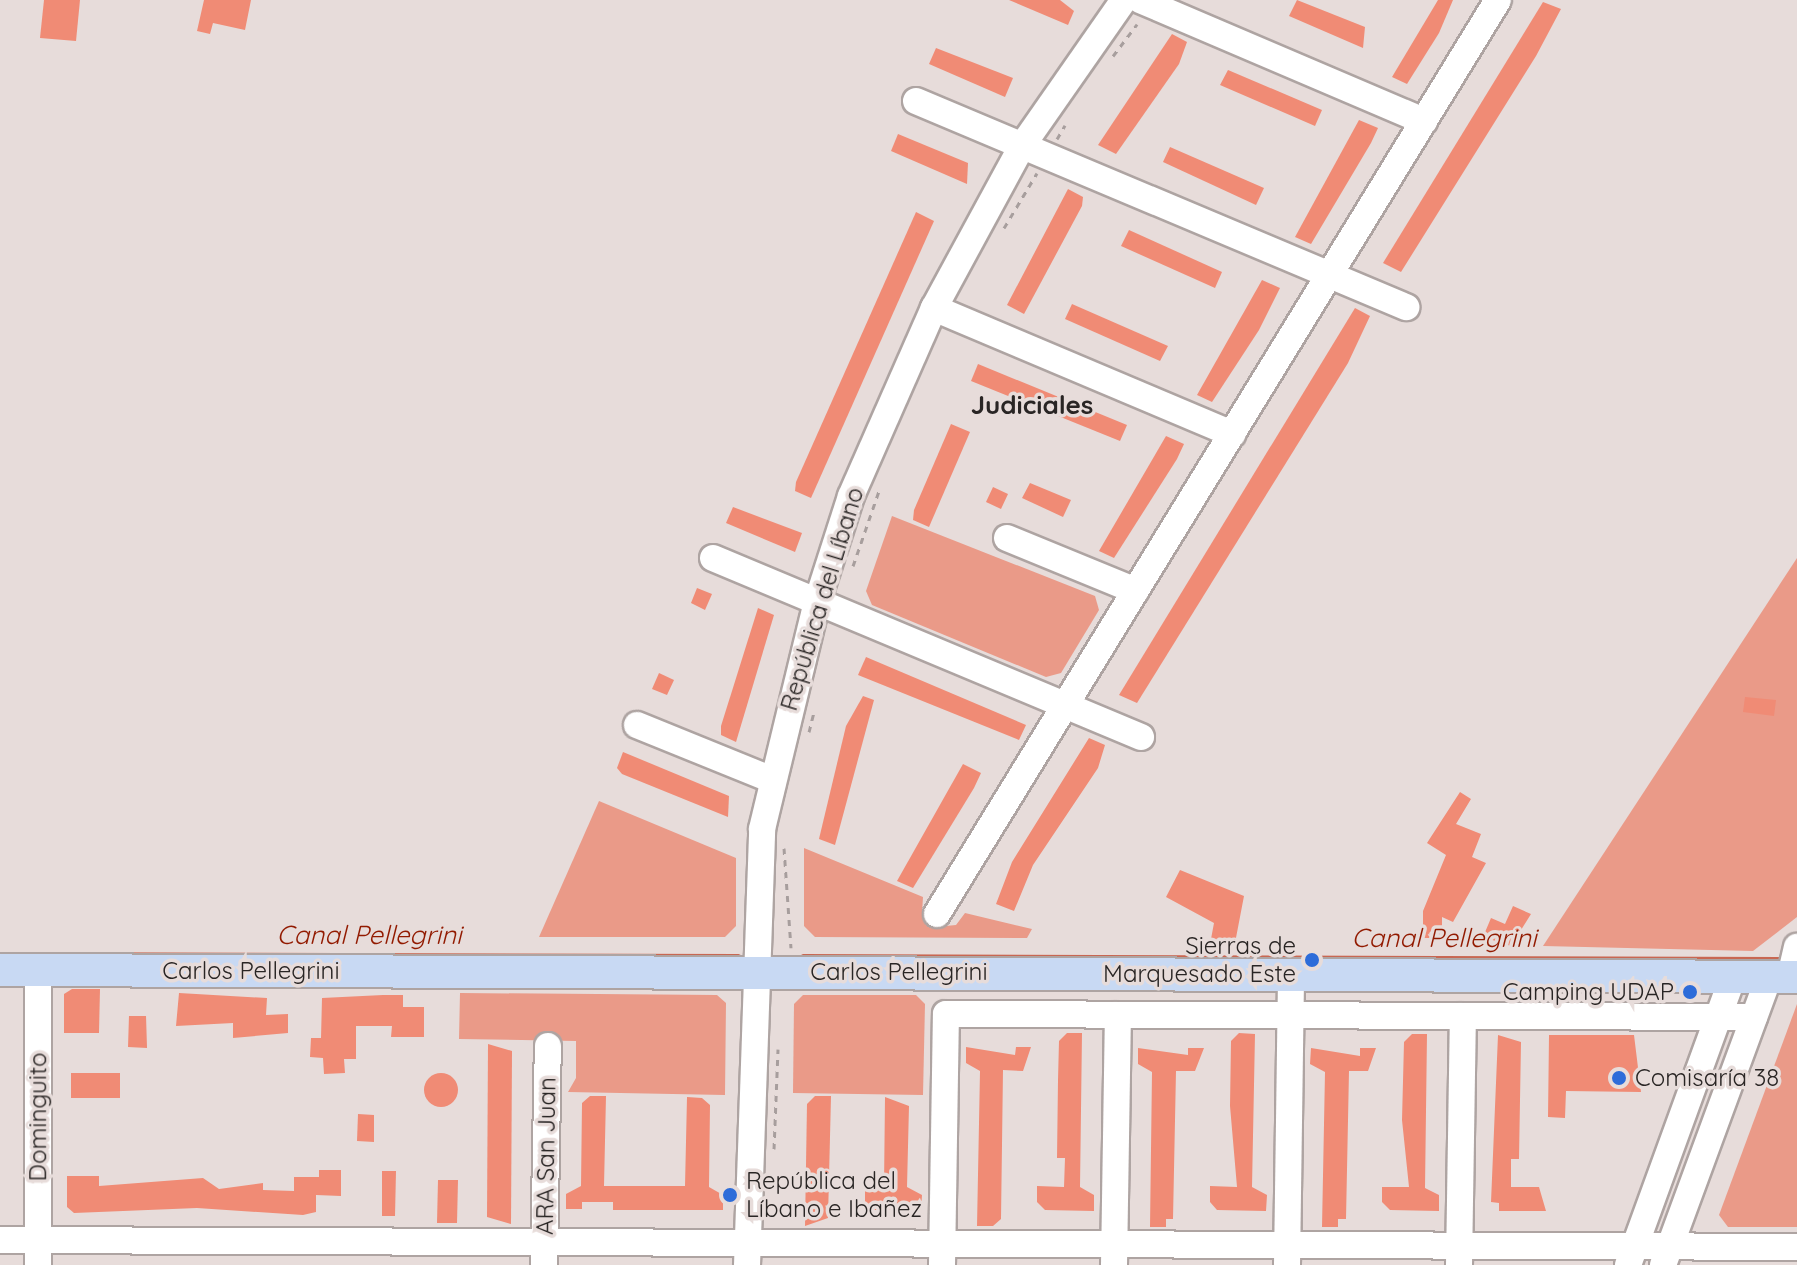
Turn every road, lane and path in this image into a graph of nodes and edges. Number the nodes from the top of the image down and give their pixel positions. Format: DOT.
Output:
graph roads {
  1 [pos="1498,0"];
  2 [pos="1137,1"];
  3 [pos="1103,69"];
  4 [pos="916,101"];
  5 [pos="1073,111"];
  6 [pos="1424,121"];
  7 [pos="1022,146"];
  8 [pos="1047,156"];
  9 [pos="996,242"];
  10 [pos="1329,274"];
  11 [pos="1406,307"];
  12 [pos="934,308"];
  13 [pos="1232,434"];
  14 [pos="881,484"];
  15 [pos="1007,538"];
  16 [pos="713,558"];
  17 [pos="849,573"];
  18 [pos="1136,591"];
  19 [pos="817,602"];
  20 [pos="815,705"];
  21 [pos="1065,706"];
  22 [pos="637,725"];
  23 [pos="1141,737"];
  24 [pos="805,746"];
  25 [pos="770,779"];
  26 [pos="785,835"];
  27 [pos="937,914"];
  28 [pos="1789,966"];
  29 [pos="0,970"];
  30 [pos="38,970"];
  31 [pos="752,971"];
  32 [pos="786,971"];
  33 [pos="1291,974"];
  34 [pos="1733,976"];
  35 [pos="1118,1015"];
  36 [pos="1291,1015"];
  37 [pos="1463,1016"];
  38 [pos="1718,1017"];
  39 [pos="1754,1017"];
  40 [pos="548,1046"];
  41 [pos="0,1240"];
  42 [pos="1797,1247"];
  43 [pos="38,1253"];
  44 [pos="544,1255"];
  45 [pos="747,1255"];
  46 [pos="942,1255"];
  47 [pos="1114,1256"];
  48 [pos="1287,1256"];
  49 [pos="1459,1256"];
  50 [pos="1631,1256"];
  51 [pos="1666,1256"];
  1 -- 6 [label="street"];
  2 -- 3 [label="path"];
  2 -- 6 [label="street"];
  2 -- 7 [label="street, República del Líbano"];
  4 -- 7 [label="street"];
  5 -- 8 [label="path"];
  6 -- 10 [label="street"];
  7 -- 8 [label="street"];
  7 -- 12 [label="street, República del Líbano"];
  8 -- 9 [label="path"];
  8 -- 10 [label="street"];
  10 -- 11 [label="street"];
  10 -- 13 [label="street"];
  12 -- 13 [label="street"];
  12 -- 19 [label="street, República del Líbano"];
  13 -- 18 [label="street"];
  14 -- 17 [label="path"];
  15 -- 18 [label="street"];
  16 -- 19 [label="street"];
  18 -- 21 [label="street"];
  19 -- 21 [label="street"];
  19 -- 25 [label="street, República del Líbano"];
  20 -- 24 [label="path"];
  21 -- 23 [label="street"];
  21 -- 27 [label="street"];
  22 -- 25 [label="street"];
  25 -- 31 [label="street, República del Líbano"];
  26 -- 32 [label="path"];
  28 -- 34 [label="main road, Carlos Pellegrini"];
  28 -- 39 [label="street"];
  29 -- 30 [label="main road, Carlos Pellegrini"];
  30 -- 31 [label="main road, Carlos Pellegrini"];
  30 -- 43 [label="street, Dominguito"];
  31 -- 32 [label="main road, Carlos Pellegrini"];
  31 -- 45 [label="street, República del Líbano"];
  32 -- 33 [label="main road, Carlos Pellegrini"];
  33 -- 34 [label="main road, Carlos Pellegrini"];
  33 -- 36 [label="street"];
  34 -- 38 [label="street"];
  35 -- 36 [label="street, Carlos Pellegrini"];
  35 -- 46 [label="street, Carlos Pellegrini"];
  35 -- 47 [label="street"];
  36 -- 37 [label="street, Carlos Pellegrini"];
  36 -- 48 [label="street"];
  37 -- 38 [label="street, Carlos Pellegrini"];
  37 -- 49 [label="street"];
  38 -- 39 [label="street, Carlos Pellegrini"];
  38 -- 50 [label="street"];
  39 -- 51 [label="street"];
  40 -- 44 [label="street, ARA San Juan"];
  41 -- 43 [label="street"];
  42 -- 51 [label="street"];
  43 -- 44 [label="street"];
  44 -- 45 [label="street"];
  45 -- 46 [label="street"];
  46 -- 47 [label="street"];
  47 -- 48 [label="street"];
  48 -- 49 [label="street"];
  49 -- 50 [label="street"];
  50 -- 51 [label="street"];
}
